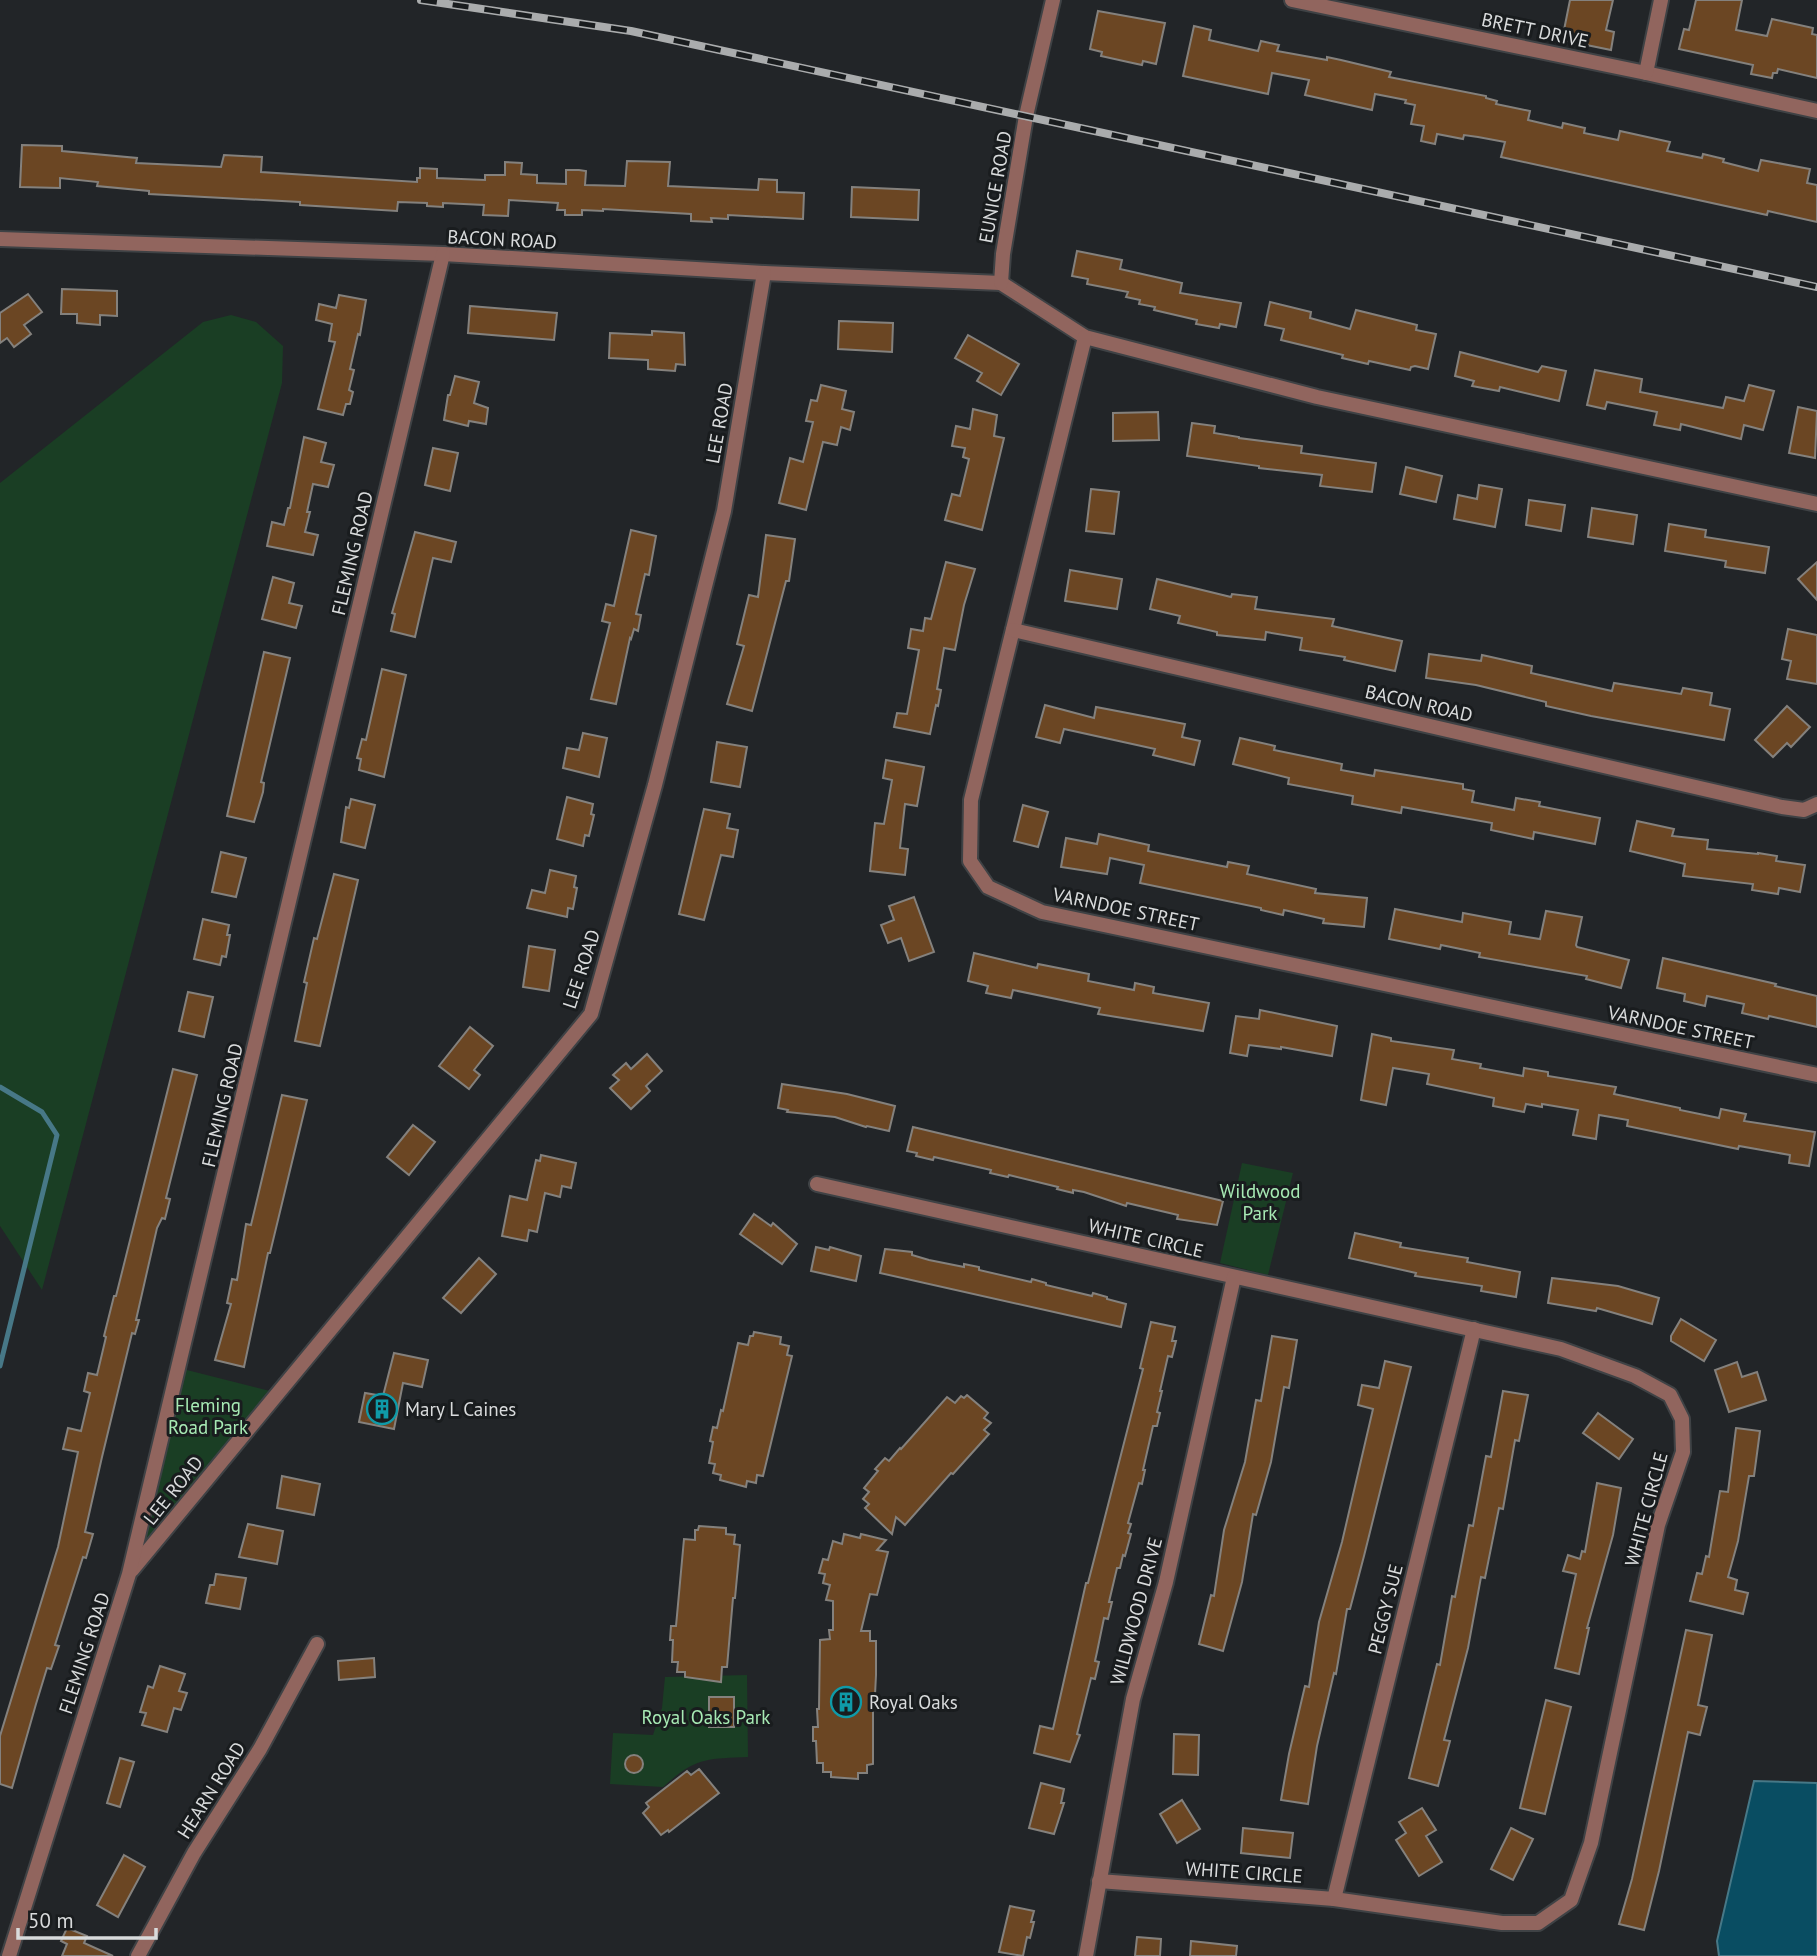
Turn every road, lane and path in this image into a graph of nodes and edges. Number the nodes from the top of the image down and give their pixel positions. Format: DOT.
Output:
graph roads {
  1 [pos="1052,0"];
  2 [pos="1292,0"];
  3 [pos="1661,0"];
  4 [pos="1646,73"];
  5 [pos="1817,111"];
  6 [pos="8,240"];
  7 [pos="0,251"];
  8 [pos="443,254"];
  9 [pos="764,273"];
  10 [pos="1001,283"];
  11 [pos="1085,337"];
  12 [pos="1817,504"];
  13 [pos="1013,630"];
  14 [pos="1817,804"];
  15 [pos="1817,1075"];
  16 [pos="817,1184"];
  17 [pos="1234,1277"];
  18 [pos="1474,1329"];
  19 [pos="129,1574"];
  20 [pos="317,1644"];
  21 [pos="1099,1881"];
  22 [pos="1334,1899"];
  23 [pos="9,1956"];
  24 [pos="138,1956"];
  25 [pos="1086,1956"];
  1 -- 10 [label="street, EUNICE ROAD"];
  2 -- 4 [label="street, BRETT DRIVE"];
  3 -- 4 [label="street"];
  4 -- 5 [label="street, BRETT DRIVE"];
  6 -- 7 [label="street"];
  6 -- 8 [label="street, BACON ROAD"];
  8 -- 9 [label="street, BACON ROAD"];
  8 -- 19 [label="street, FLEMING ROAD"];
  9 -- 10 [label="street, BACON ROAD"];
  9 -- 19 [label="street, LEE ROAD"];
  10 -- 11 [label="street"];
  11 -- 12 [label="street"];
  11 -- 13 [label="street, VARNDOE STREET"];
  13 -- 14 [label="street, BACON ROAD"];
  13 -- 15 [label="street, VARNDOE STREET"];
  16 -- 17 [label="street, WHITE CIRCLE"];
  17 -- 18 [label="street, WHITE CIRCLE"];
  17 -- 21 [label="street, WILDWOOD DRIVE"];
  18 -- 22 [label="street, PEGGY SUE"];
  18 -- 22 [label="street, WHITE CIRCLE"];
  19 -- 23 [label="street, FLEMING ROAD"];
  20 -- 24 [label="street, HEARN ROAD"];
  21 -- 22 [label="street, WHITE CIRCLE"];
  21 -- 25 [label="street, WILDWOOD DRIVE"];
}
